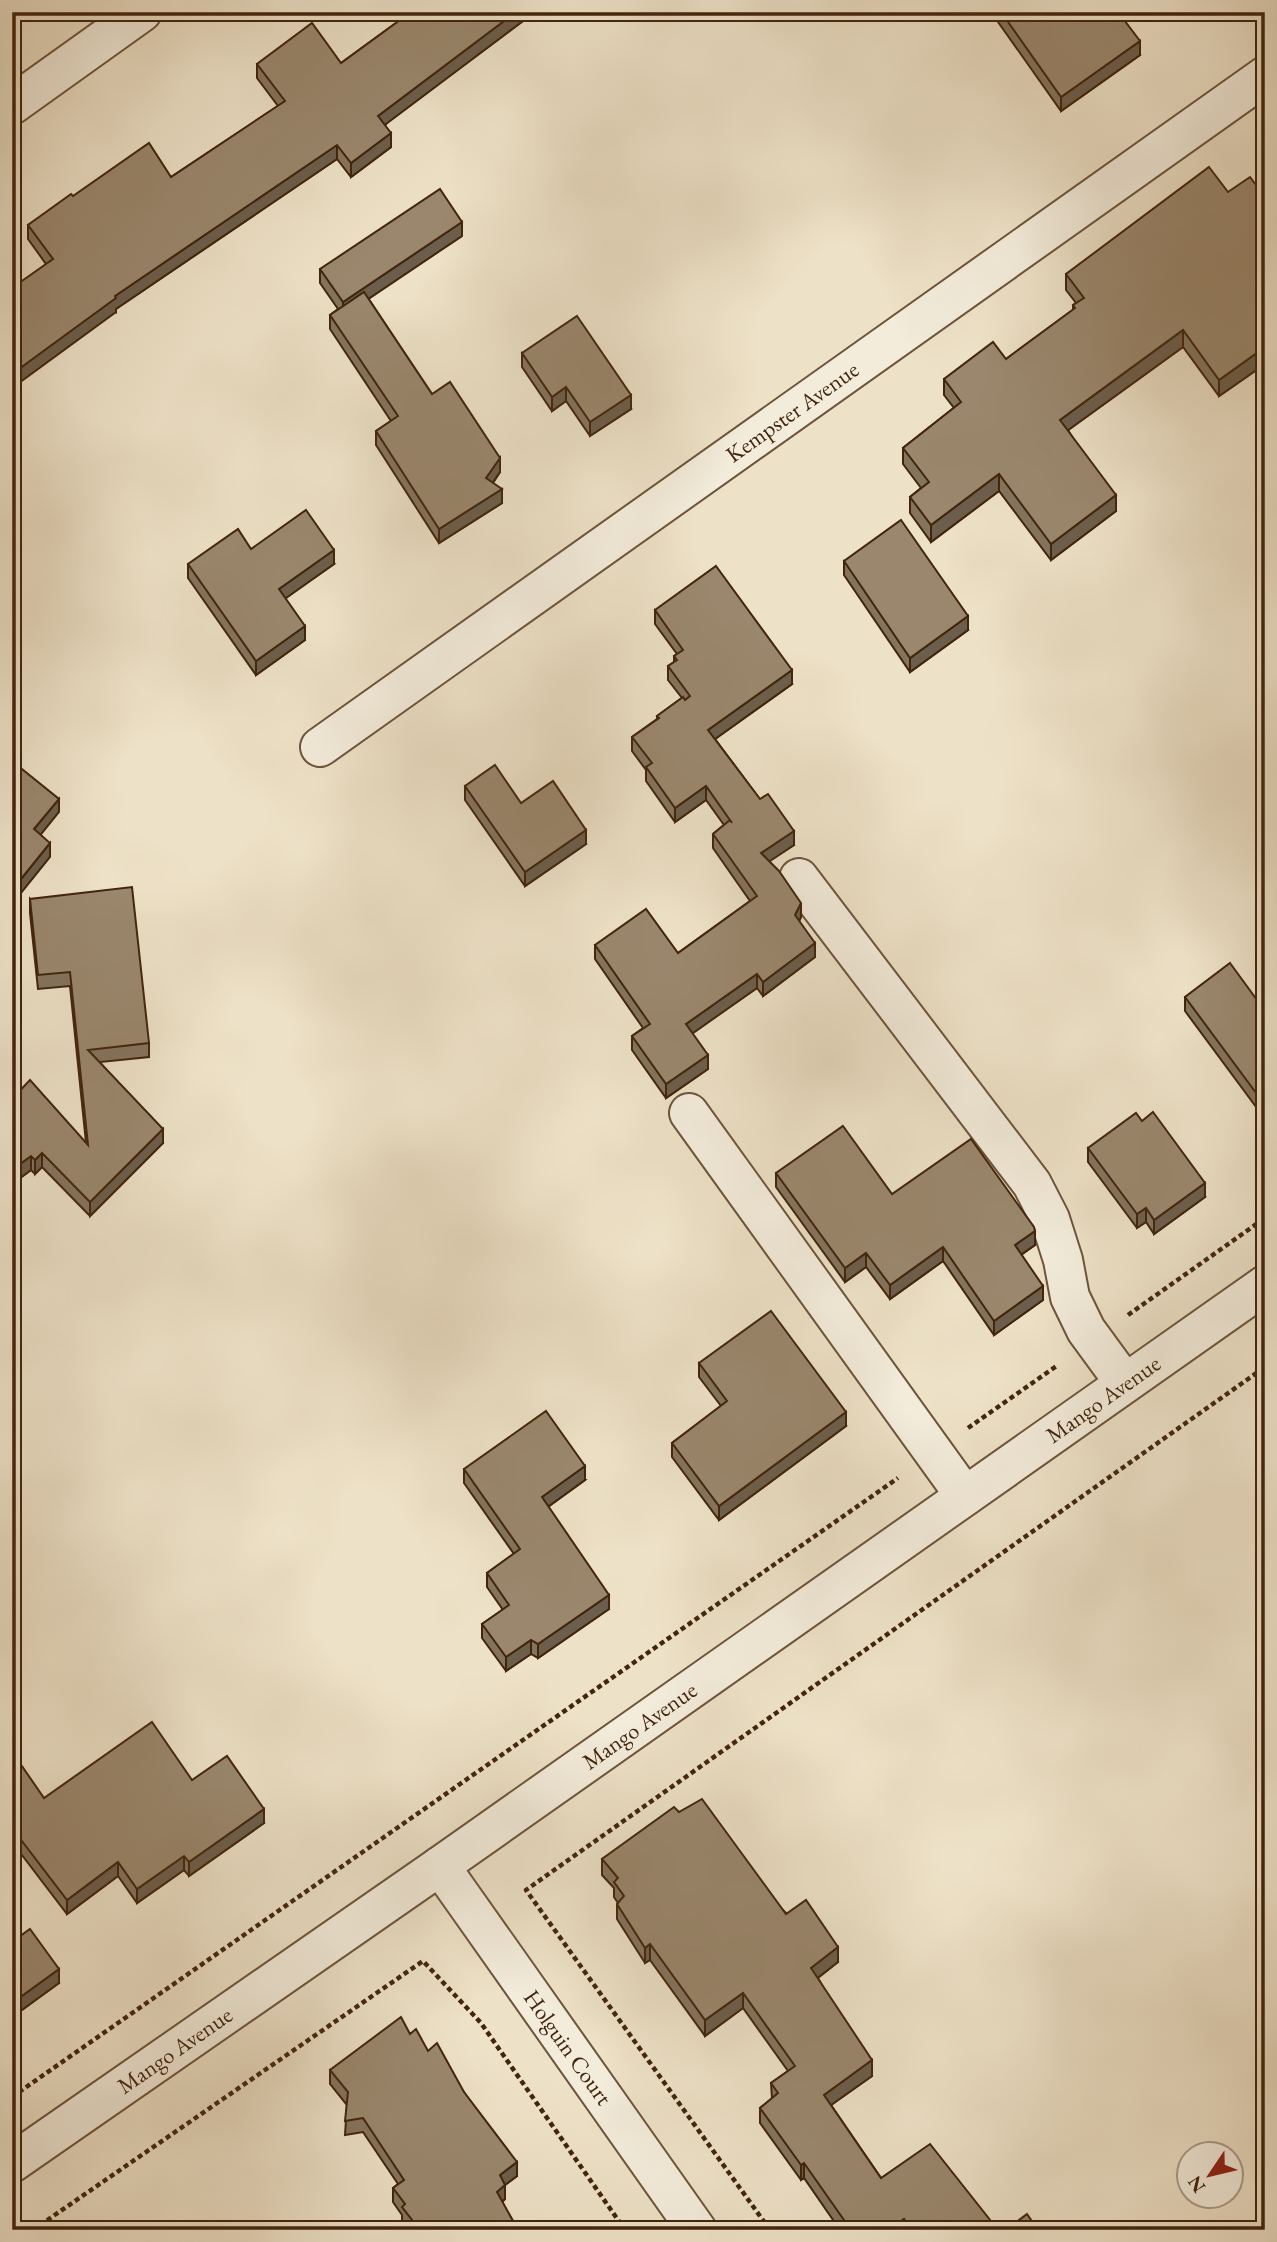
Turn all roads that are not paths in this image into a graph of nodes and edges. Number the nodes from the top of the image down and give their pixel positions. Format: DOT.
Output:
graph roads {
  1 [pos="142,12"];
  2 [pos="1265,76"];
  3 [pos="12,105"];
  4 [pos="320,747"];
  5 [pos="799,878"];
  6 [pos="689,1113"];
  7 [pos="1265,1285"];
  8 [pos="1124,1382"];
  9 [pos="965,1496"];
  10 [pos="440,1866"];
  11 [pos="12,2163"];
  12 [pos="697,2230"];
  1 -- 3 [label="street"];
  2 -- 4 [label="street, Kempster Avenue"];
  5 -- 8 [label="street"];
  6 -- 9 [label="street"];
  7 -- 8 [label="street, Mango Avenue"];
  8 -- 9 [label="street, Mango Avenue"];
  9 -- 10 [label="street, Mango Avenue"];
  10 -- 11 [label="street, Mango Avenue"];
  10 -- 12 [label="street, Holguin Court"];
}
